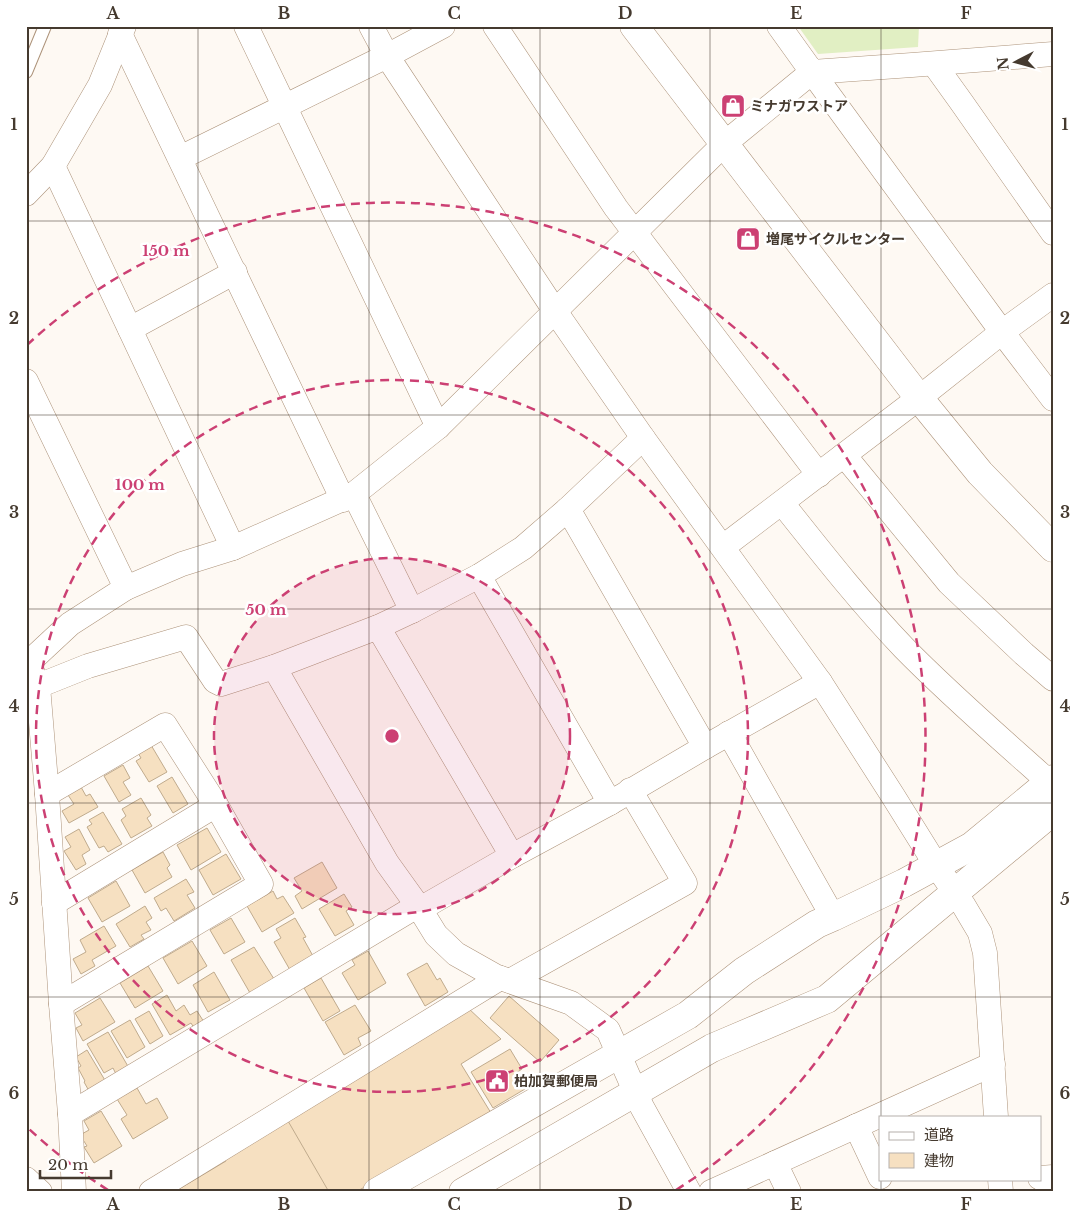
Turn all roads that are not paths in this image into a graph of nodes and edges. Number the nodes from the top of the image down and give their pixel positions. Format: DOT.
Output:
graph roads {
  1 [pos="45,26"];
  2 [pos="246,26"];
  3 [pos="371,26"];
  4 [pos="443,26"];
  5 [pos="495,26"];
  6 [pos="634,26"];
  7 [pos="778,26"];
  8 [pos="122,30"];
  9 [pos="1053,54"];
  10 [pos="387,56"];
  11 [pos="934,64"];
  12 [pos="26,72"];
  13 [pos="812,72"];
  14 [pos="284,106"];
  15 [pos="724,144"];
  16 [pos="180,158"];
  17 [pos="53,166"];
  18 [pos="26,194"];
  19 [pos="634,232"];
  20 [pos="1053,233"];
  21 [pos="235,272"];
  22 [pos="1053,295"];
  23 [pos="555,311"];
  24 [pos="130,329"];
  25 [pos="1002,332"];
  26 [pos="26,381"];
  27 [pos="919,398"];
  28 [pos="1053,398"];
  29 [pos="438,427"];
  30 [pos="643,438"];
  31 [pos="844,455"];
  32 [pos="819,475"];
  33 [pos="349,497"];
  34 [pos="782,503"];
  35 [pos="568,509"];
  36 [pos="233,548"];
  37 [pos="723,548"];
  38 [pos="1053,548"];
  39 [pos="479,576"];
  40 [pos="126,588"];
  41 [pos="412,611"];
  42 [pos="378,626"];
  43 [pos="27,661"];
  44 [pos="274,667"];
  45 [pos="1053,679"];
  46 [pos="820,682"];
  47 [pos="38,686"];
  48 [pos="729,733"];
  49 [pos="705,747"];
  50 [pos="1051,781"];
  51 [pos="630,790"];
  52 [pos="47,794"];
  53 [pos="610,803"];
  54 [pos="216,805"];
  55 [pos="1053,811"];
  56 [pos="512,856"];
  57 [pos="936,866"];
  58 [pos="954,892"];
  59 [pos="54,903"];
  60 [pos="419,908"];
  61 [pos="833,917"];
  62 [pos="505,980"];
  63 [pos="61,1004"];
  64 [pos="619,1054"];
  65 [pos="994,1064"];
  66 [pos="635,1092"];
  67 [pos="70,1114"];
  68 [pos="996,1116"];
  69 [pos="856,1126"];
  70 [pos="462,1143"];
  71 [pos="775,1163"];
  72 [pos="879,1174"];
  73 [pos="26,1178"];
  74 [pos="882,1180"];
  75 [pos="474,1185"];
  76 [pos="40,1192"];
  77 [pos="74,1192"];
  78 [pos="151,1192"];
  79 [pos="377,1192"];
  80 [pos="689,1192"];
  81 [pos="711,1192"];
  82 [pos="789,1192"];
  83 [pos="887,1192"];
  1 -- 12 [label="lane"];
  2 -- 14 [label="street"];
  3 -- 10 [label="street"];
  4 -- 10 [label="street"];
  5 -- 19 [label="street"];
  6 -- 15 [label="street"];
  7 -- 13 [label="street"];
  8 -- 16 [label="street"];
  8 -- 17 [label="street"];
  9 -- 11 [label="street"];
  10 -- 14 [label="street"];
  10 -- 23 [label="street"];
  11 -- 13 [label="street"];
  11 -- 20 [label="street"];
  13 -- 15 [label="street"];
  13 -- 25 [label="street"];
  14 -- 16 [label="street"];
  14 -- 29 [label="street"];
  15 -- 19 [label="street"];
  15 -- 27 [label="street"];
  16 -- 21 [label="street"];
  17 -- 18 [label="street"];
  17 -- 24 [label="street"];
  19 -- 23 [label="street"];
  19 -- 32 [label="street"];
  21 -- 24 [label="street"];
  21 -- 33 [label="street"];
  22 -- 25 [label="street"];
  23 -- 29 [label="street"];
  23 -- 30 [label="street"];
  24 -- 36 [label="street"];
  25 -- 27 [label="street"];
  25 -- 28 [label="street"];
  26 -- 40 [label="street"];
  27 -- 31 [label="street"];
  27 -- 38 [label="street"];
  29 -- 33 [label="street"];
  30 -- 35 [label="street"];
  30 -- 37 [label="street"];
  31 -- 32 [label="street"];
  31 -- 45 [label="street"];
  32 -- 34 [label="street"];
  33 -- 36 [label="street"];
  33 -- 41 [label="street"];
  34 -- 37 [label="street"];
  34 -- 50 [label="street"];
  35 -- 39 [label="street"];
  35 -- 49 [label="street"];
  36 -- 40 [label="street"];
  37 -- 46 [label="street"];
  39 -- 41 [label="street"];
  39 -- 53 [label="street"];
  40 -- 43 [label="street"];
  41 -- 42 [label="street"];
  42 -- 44 [label="street"];
  42 -- 56 [label="street"];
  43 -- 47 [label="street"];
  44 -- 47 [label="street"];
  44 -- 60 [label="street"];
  46 -- 48 [label="street"];
  46 -- 57 [label="street"];
  47 -- 52 [label="street"];
  48 -- 49 [label="street"];
  48 -- 61 [label="street"];
  49 -- 51 [label="street"];
  50 -- 57 [label="street"];
  51 -- 53 [label="street"];
  51 -- 62 [label="street"];
  52 -- 54 [label="street"];
  52 -- 59 [label="street"];
  53 -- 56 [label="street"];
  54 -- 59 [label="street"];
  54 -- 63 [label="street"];
  55 -- 58 [label="street"];
  56 -- 60 [label="street"];
  57 -- 58 [label="street"];
  57 -- 61 [label="street"];
  58 -- 65 [label="street"];
  58 -- 66 [label="street"];
  59 -- 63 [label="street"];
  60 -- 62 [label="street"];
  60 -- 67 [label="street"];
  61 -- 64 [label="street"];
  62 -- 64 [label="street"];
  62 -- 78 [label="street"];
  63 -- 67 [label="street"];
  64 -- 66 [label="street"];
  64 -- 70 [label="street"];
  65 -- 68 [label="street"];
  65 -- 69 [label="street"];
  66 -- 75 [label="street"];
  66 -- 80 [label="street"];
  67 -- 77 [label="street"];
  69 -- 71 [label="street"];
  69 -- 72 [label="street"];
  70 -- 75 [label="street"];
  70 -- 79 [label="street"];
  71 -- 81 [label="street"];
  71 -- 82 [label="street"];
  73 -- 76 [label="street"];
  74 -- 83 [label="street"];
}
